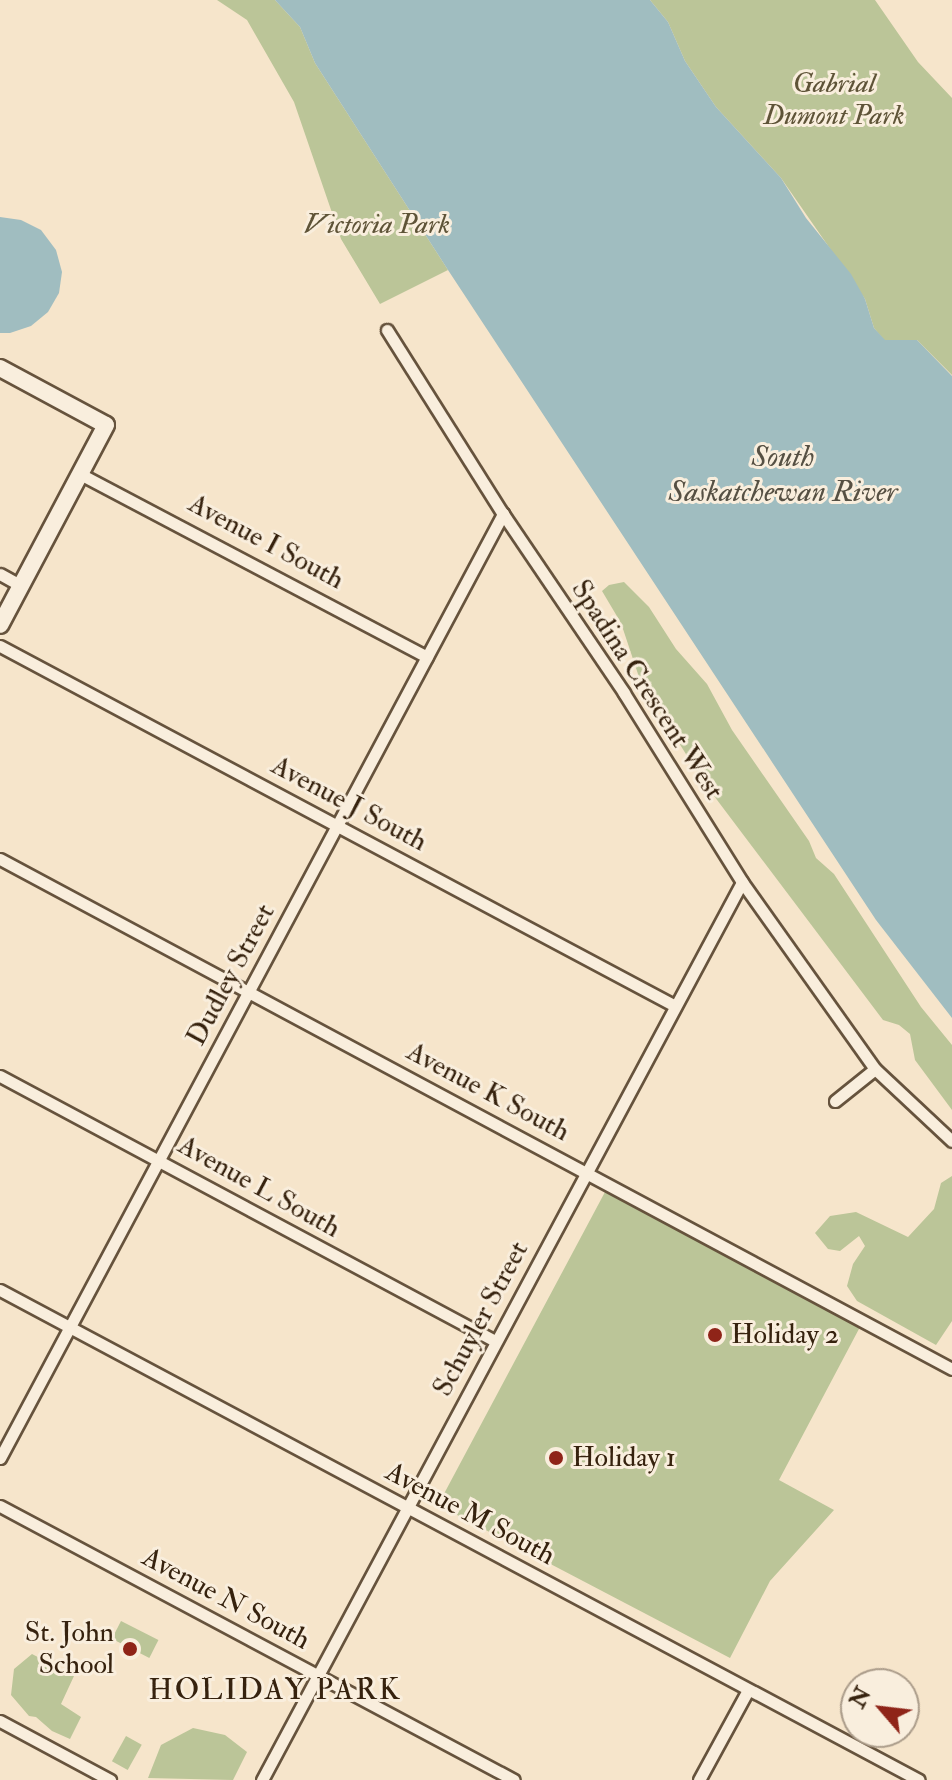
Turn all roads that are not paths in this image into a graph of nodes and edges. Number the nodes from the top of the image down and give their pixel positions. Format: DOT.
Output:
graph roads {
  1 [pos="387,330"];
  2 [pos="0,368"];
  3 [pos="80,474"];
  4 [pos="503,514"];
  5 [pos="0,574"];
  6 [pos="20,585"];
  7 [pos="0,625"];
  8 [pos="0,646"];
  9 [pos="427,657"];
  10 [pos="338,825"];
  11 [pos="0,859"];
  12 [pos="742,882"];
  13 [pos="248,992"];
  14 [pos="675,1006"];
  15 [pos="875,1069"];
  16 [pos="0,1076"];
  17 [pos="835,1101"];
  18 [pos="952,1141"];
  19 [pos="160,1160"];
  20 [pos="587,1172"];
  21 [pos="0,1290"];
  22 [pos="70,1328"];
  23 [pos="495,1341"];
  24 [pos="952,1369"];
  25 [pos="0,1458"];
  26 [pos="0,1506"];
  27 [pos="408,1508"];
  28 [pos="320,1676"];
  29 [pos="748,1690"];
  30 [pos="0,1721"];
  31 [pos="110,1780"];
  32 [pos="262,1780"];
  33 [pos="514,1780"];
  34 [pos="699,1780"];
  35 [pos="919,1780"];
  1 -- 4 [label="street, Spadina Crescent West"];
  2 -- 3 [label="street"];
  3 -- 6 [label="street"];
  3 -- 9 [label="street, Avenue I South"];
  4 -- 9 [label="street, Dudley Street"];
  4 -- 12 [label="street, Spadina Crescent West"];
  5 -- 6 [label="street"];
  6 -- 7 [label="street"];
  8 -- 10 [label="street, Avenue J South"];
  9 -- 10 [label="street, Dudley Street"];
  10 -- 13 [label="street, Dudley Street"];
  10 -- 14 [label="street, Avenue J South"];
  11 -- 13 [label="street, Avenue K South"];
  12 -- 14 [label="street, Schuyler Street"];
  12 -- 15 [label="street, Spadina Crescent West"];
  13 -- 19 [label="street, Dudley Street"];
  13 -- 20 [label="street, Avenue K South"];
  14 -- 20 [label="street, Schuyler Street"];
  15 -- 17 [label="street"];
  15 -- 18 [label="street, Spadina Crescent West"];
  16 -- 19 [label="street, Avenue L South"];
  19 -- 22 [label="street, Dudley Street"];
  19 -- 23 [label="street, Avenue L South"];
  20 -- 23 [label="street, Schuyler Street"];
  20 -- 24 [label="street, Avenue K South"];
  21 -- 22 [label="street, Avenue M South"];
  22 -- 25 [label="street, Dudley Street"];
  22 -- 27 [label="street, Avenue M South"];
  23 -- 27 [label="street, Schuyler Street"];
  26 -- 28 [label="street, Avenue N South"];
  27 -- 28 [label="street, Schuyler Street"];
  27 -- 29 [label="street, Avenue M South"];
  28 -- 32 [label="street, Schuyler Street"];
  28 -- 33 [label="street, Avenue N South"];
  29 -- 34 [label="street"];
  29 -- 35 [label="street, Avenue M South"];
  30 -- 31 [label="street"];
}
